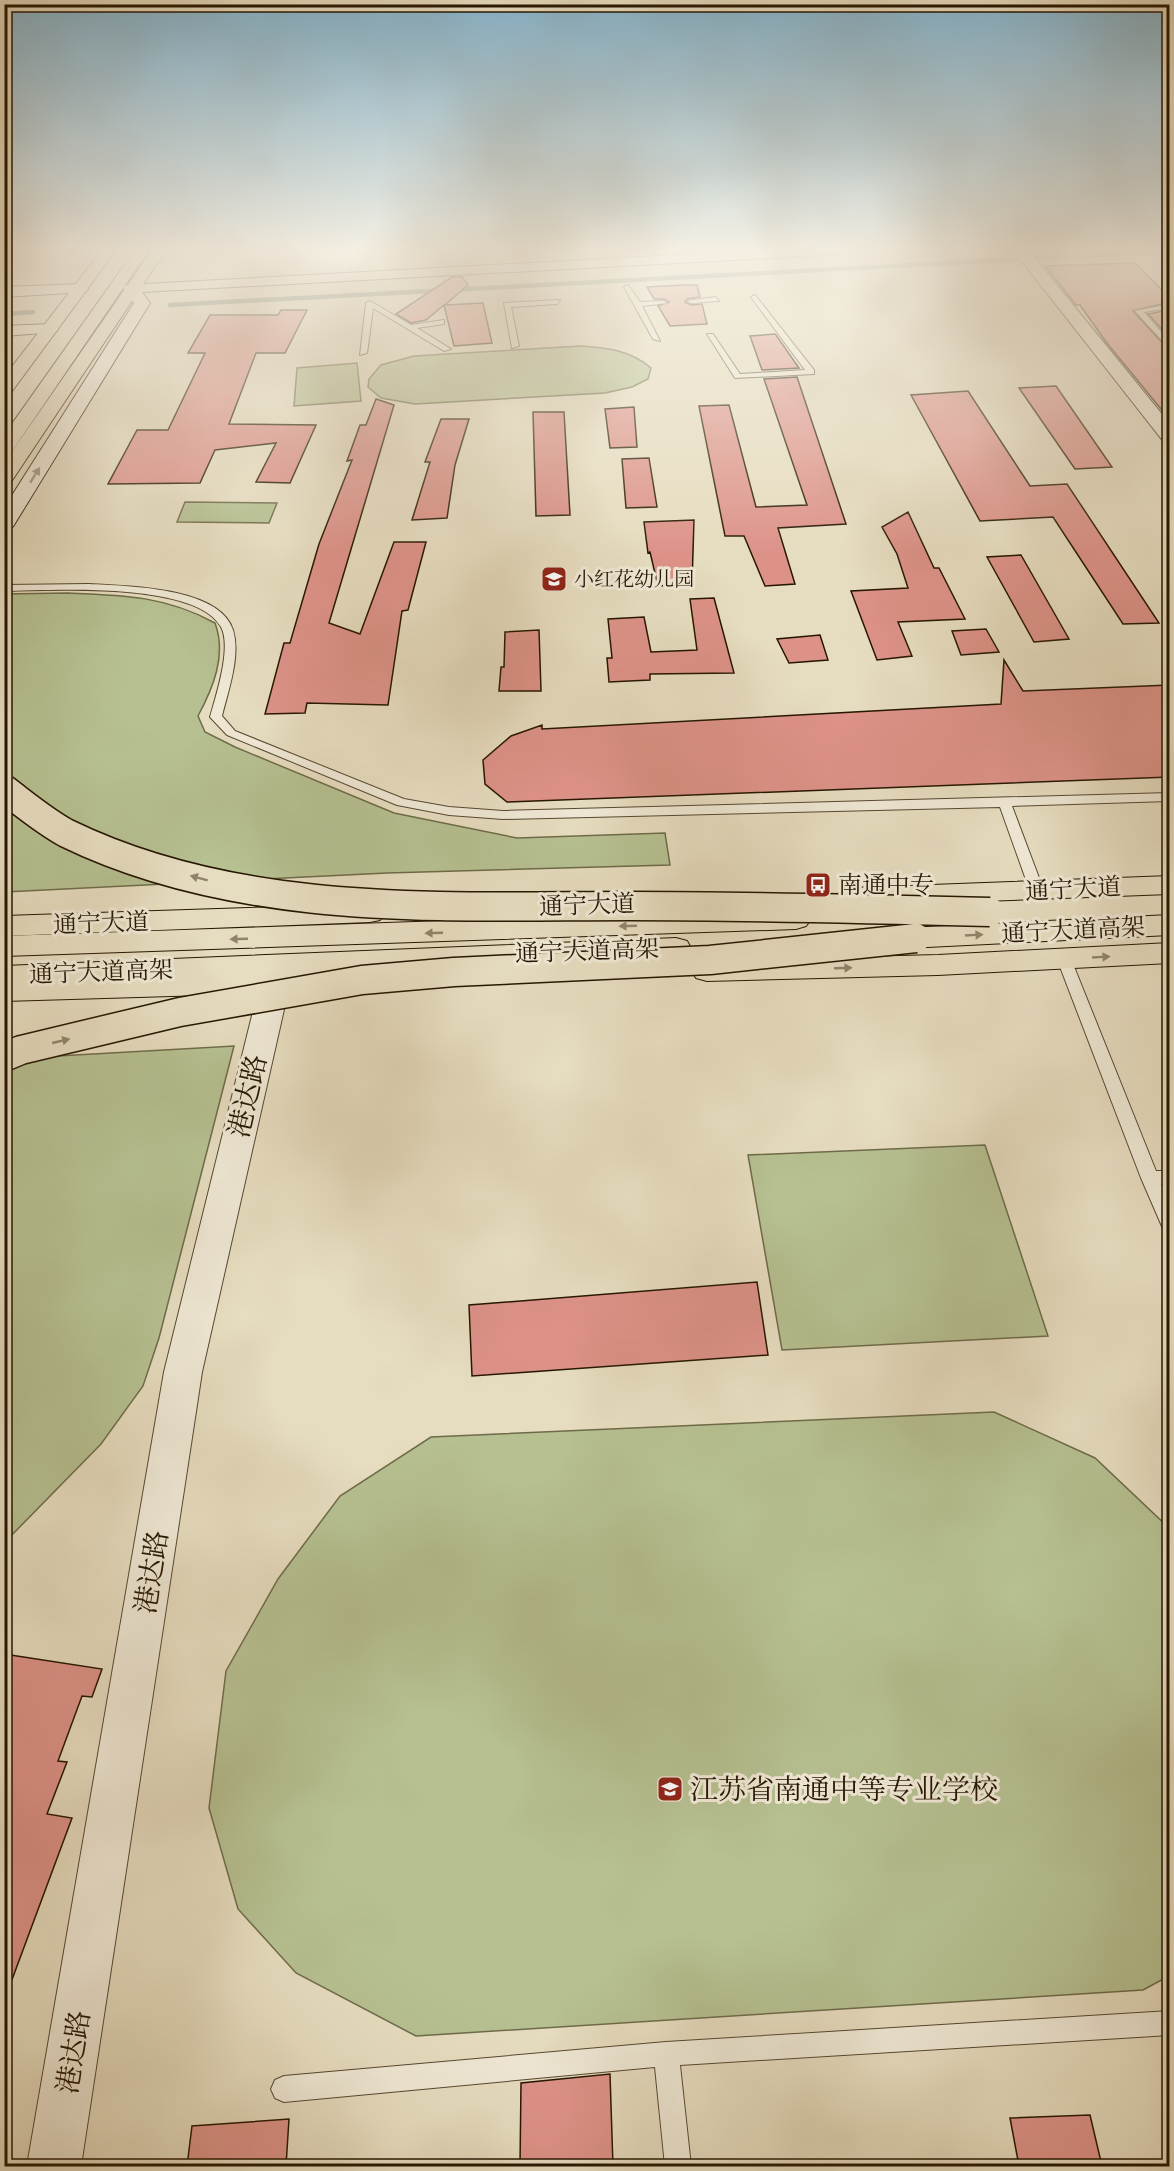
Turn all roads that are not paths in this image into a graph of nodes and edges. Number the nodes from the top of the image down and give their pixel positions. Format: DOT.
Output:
graph roads {
  1 [pos="36,351"];
  2 [pos="43,351"];
  3 [pos="71,351"];
  4 [pos="74,351"];
  5 [pos="94,351"];
  6 [pos="102,351"];
  7 [pos="721,351"];
  8 [pos="796,351"];
  9 [pos="1101,351"];
  10 [pos="8,396"];
  11 [pos="1170,437"];
  12 [pos="4,449"];
  13 [pos="4,466"];
  14 [pos="4,478"];
  15 [pos="4,525"];
  16 [pos="4,588"];
  17 [pos="4,789"];
  18 [pos="1170,797"];
  19 [pos="1005,803"];
  20 [pos="1170,885"];
  21 [pos="1037,891"];
  22 [pos="1170,903"];
  23 [pos="990,912"];
  24 [pos="1170,925"];
  25 [pos="4,927"];
  26 [pos="916,938"];
  27 [pos="4,946"];
  28 [pos="1170,953"];
  29 [pos="1064,959"];
  30 [pos="274,983"];
  31 [pos="5,987"];
  32 [pos="4,1057"];
  33 [pos="1170,1177"];
  34 [pos="1149,1178"];
  35 [pos="1170,1226"];
  36 [pos="1170,2023"];
  37 [pos="666,2055"];
  38 [pos="284,2089"];
  39 [pos="54,2166"];
  40 [pos="678,2166"];
  1 -- 10 [label="main road"];
  2 -- 10 [label="main road"];
  3 -- 12 [label="main road"];
  4 -- 13 [label="main road"];
  5 -- 14 [label="main road"];
  15 -- 6 [label="street, one-way"];
  7 -- 8 [label="lane"];
  9 -- 11 [label="street"];
  16 -- 19 [label="lane"];
  23 -- 17 [label="main road, one-way, bridge"];
  18 -- 19 [label="lane"];
  19 -- 21 [label="lane"];
  20 -- 21 [label="main road, 通宁大道"];
  21 -- 25 [label="main road, 通宁大道"];
  22 -- 23 [label="main road, 通宁大道高架"];
  23 -- 27 [label="main road, 通宁大道高架, one-way, bridge"];
  26 -- 24 [label="main road, 通宁大道高架, one-way"];
  26 -- 31 [label="main road, 通宁大道高架, bridge"];
  32 -- 26 [label="main road, one-way, bridge"];
  29 -- 28 [label="main road, one-way"];
  30 -- 29 [label="main road, one-way"];
  29 -- 34 [label="lane"];
  30 -- 31 [label="main road"];
  30 -- 39 [label="street, 港达路"];
  33 -- 34 [label="lane"];
  34 -- 35 [label="lane"];
  36 -- 37 [label="lane"];
  37 -- 38 [label="lane"];
  37 -- 40 [label="lane"];
}
